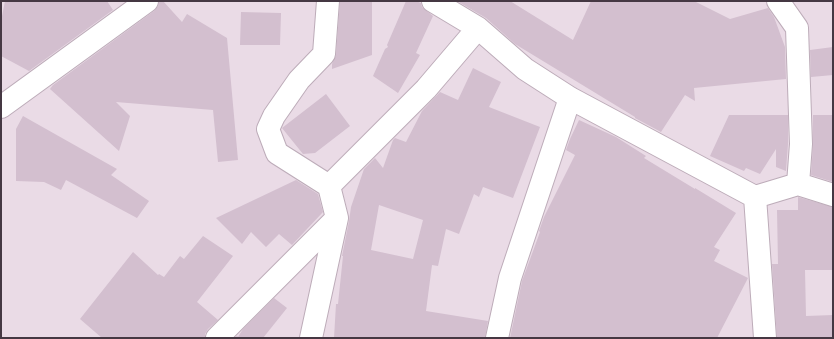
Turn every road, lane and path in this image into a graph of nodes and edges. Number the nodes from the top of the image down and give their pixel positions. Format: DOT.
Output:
graph roads {
  1 [pos="147,1"];
  2 [pos="328,1"];
  3 [pos="433,1"];
  4 [pos="778,1"];
  5 [pos="478,28"];
  6 [pos="570,98"];
  7 [pos="1,107"];
  8 [pos="798,184"];
  9 [pos="329,186"];
  10 [pos="833,195"];
  11 [pos="755,197"];
  12 [pos="337,218"];
  13 [pos="217,338"];
  14 [pos="311,338"];
  15 [pos="497,338"];
  16 [pos="765,338"];
  1 -- 7 [label="street"];
  2 -- 9 [label="street"];
  3 -- 5 [label="street"];
  4 -- 8 [label="street"];
  5 -- 6 [label="street"];
  5 -- 9 [label="street"];
  6 -- 11 [label="street"];
  6 -- 15 [label="street"];
  8 -- 10 [label="street"];
  8 -- 11 [label="street"];
  9 -- 12 [label="street"];
  11 -- 16 [label="street"];
  12 -- 13 [label="street"];
  12 -- 14 [label="street"];
}
